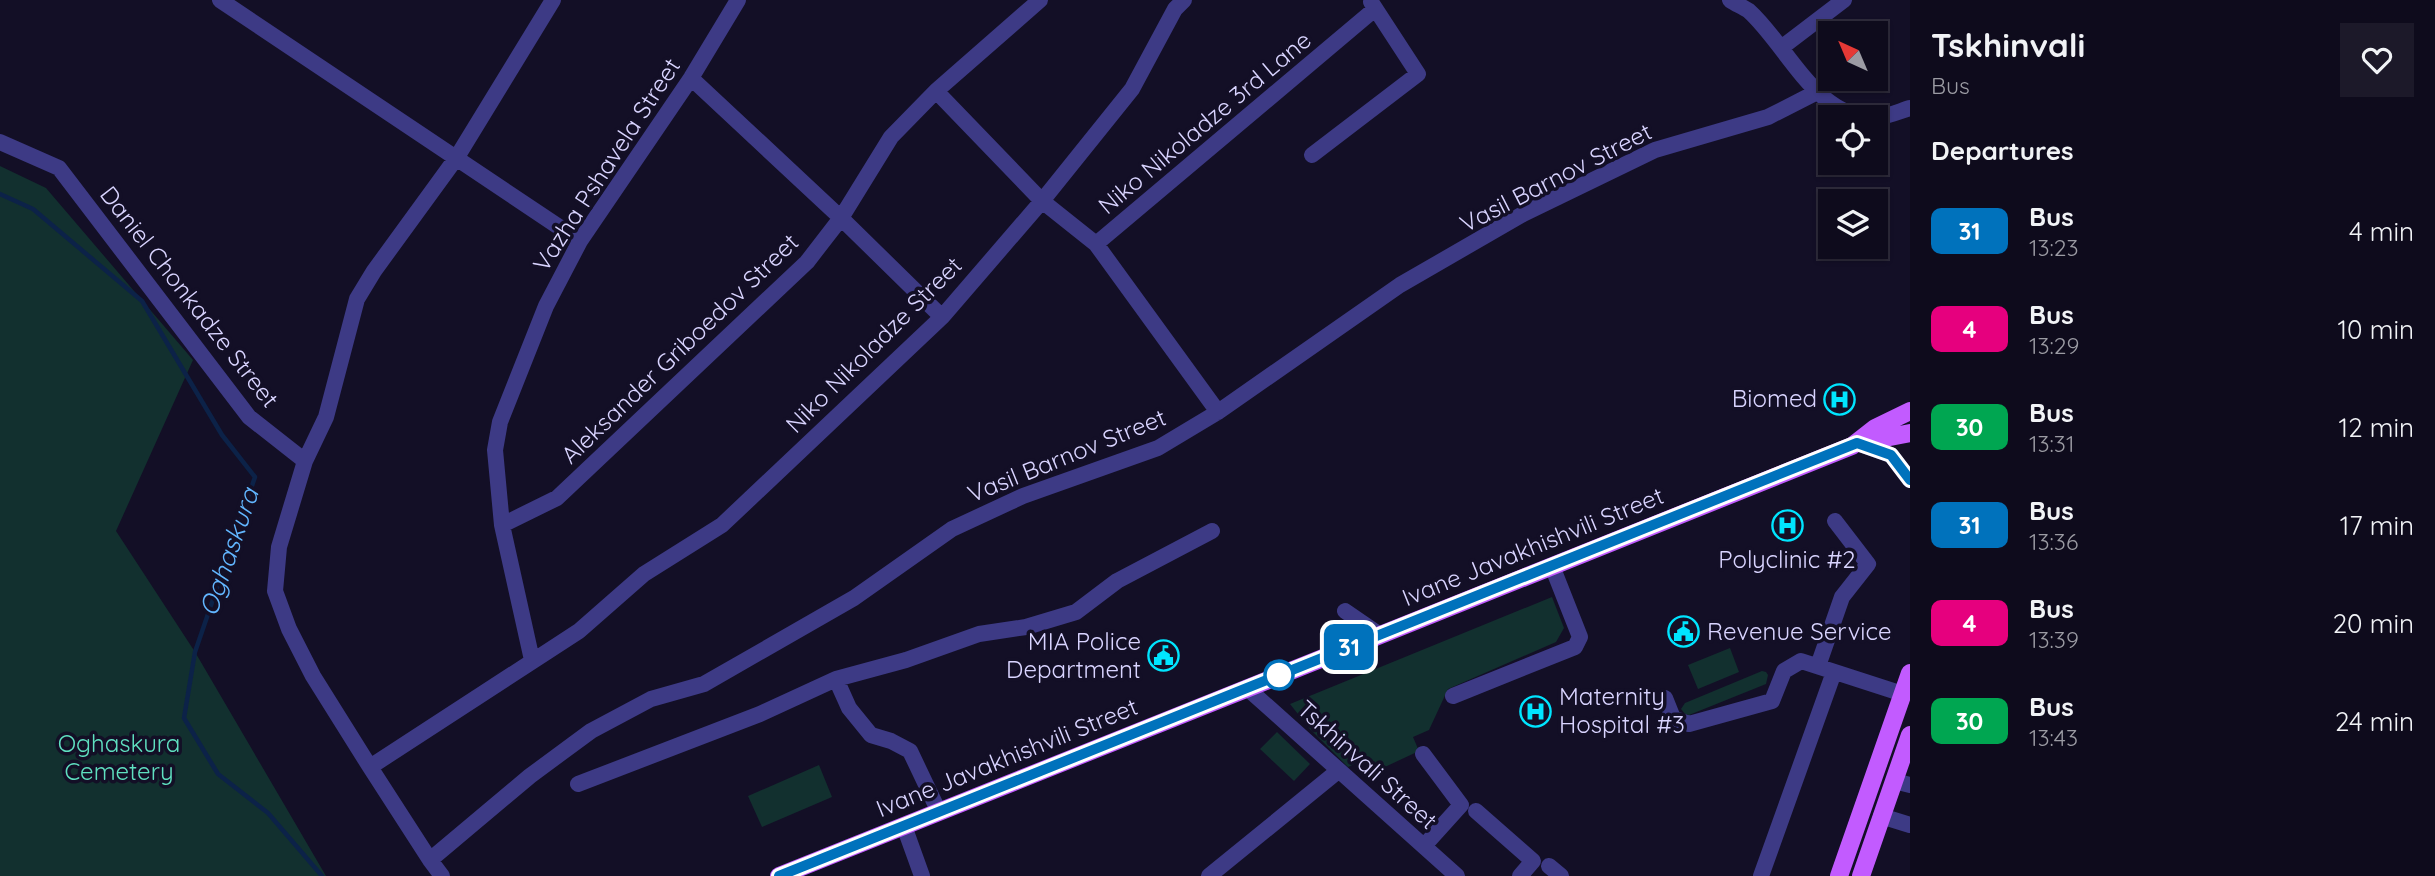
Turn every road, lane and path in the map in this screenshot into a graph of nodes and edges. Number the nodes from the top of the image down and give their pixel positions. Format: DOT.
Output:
graph roads {
  1 [pos="220,0"];
  2 [pos="553,0"];
  3 [pos="738,0"];
  4 [pos="1040,0"];
  5 [pos="1184,0"];
  6 [pos="1730,0"];
  7 [pos="1844,0"];
  8 [pos="1372,4"];
  9 [pos="1781,48"];
  10 [pos="691,78"];
  11 [pos="936,91"];
  12 [pos="1817,92"];
  13 [pos="1910,108"];
  14 [pos="0,142"];
  15 [pos="1312,155"];
  16 [pos="457,157"];
  17 [pos="1042,201"];
  18 [pos="841,218"];
  19 [pos="580,241"];
  20 [pos="1096,244"];
  21 [pos="942,317"];
  22 [pos="1910,411"];
  23 [pos="1218,412"];
  24 [pos="1910,433"];
  25 [pos="1857,443"];
  26 [pos="305,461"];
  27 [pos="1910,480"];
  28 [pos="1836,521"];
  29 [pos="502,525"];
  30 [pos="1212,531"];
  31 [pos="1552,566"];
  32 [pos="1345,611"];
  33 [pos="1380,635"];
  34 [pos="533,660"];
  35 [pos="1826,669"];
  36 [pos="1910,673"];
  37 [pos="836,679"];
  38 [pos="1247,688"];
  39 [pos="1903,694"];
  40 [pos="1453,696"];
  41 [pos="1665,698"];
  42 [pos="1910,735"];
  43 [pos="1423,754"];
  44 [pos="370,767"];
  45 [pos="1338,771"];
  46 [pos="1902,783"];
  47 [pos="578,784"];
  48 [pos="1476,811"];
  49 [pos="939,812"];
  50 [pos="1881,816"];
  51 [pos="1910,825"];
  52 [pos="904,826"];
  53 [pos="1424,846"];
  54 [pos="429,860"];
  55 [pos="809,871"];
  56 [pos="442,876"];
  57 [pos="779,876"];
  58 [pos="922,876"];
  59 [pos="1209,876"];
  60 [pos="1457,876"];
  61 [pos="1520,876"];
  62 [pos="1761,876"];
  63 [pos="1839,876"];
  64 [pos="1861,876"];
  1 -- 16 [label="street"];
  2 -- 16 [label="street"];
  3 -- 10 [label="street, Vazha Pshavela Street"];
  4 -- 11 [label="street, Aleksander Griboedov Street"];
  5 -- 17 [label="street, Niko Nikoladze Street"];
  6 -- 9 [label="street"];
  7 -- 9 [label="street"];
  8 -- 15 [label="street"];
  8 -- 20 [label="street, Niko Nikoladze 3rd Lane"];
  9 -- 12 [label="street"];
  10 -- 18 [label="street"];
  10 -- 19 [label="street, Vazha Pshavela Street"];
  11 -- 17 [label="street"];
  11 -- 18 [label="street, Aleksander Griboedov Street"];
  12 -- 13 [label="street"];
  12 -- 23 [label="street, Vasil Barnov Street"];
  14 -- 26 [label="street, Daniel Chonkadze Street"];
  16 -- 19 [label="street"];
  16 -- 26 [label="street"];
  17 -- 20 [label="street"];
  17 -- 21 [label="street, Niko Nikoladze Street"];
  18 -- 21 [label="street"];
  18 -- 29 [label="street, Aleksander Griboedov Street"];
  19 -- 29 [label="street, Vazha Pshavela Street"];
  20 -- 23 [label="street"];
  21 -- 34 [label="street, Niko Nikoladze Street"];
  22 -- 25 [label="main road, Ivane Javakhishvili Street"];
  23 -- 54 [label="street, Vasil Barnov Street"];
  24 -- 25 [label="main road"];
  25 -- 27 [label="street"];
  25 -- 31 [label="main road, Ivane Javakhishvili Street"];
  26 -- 44 [label="street"];
  28 -- 35 [label="street"];
  29 -- 34 [label="street, Vazha Pshavela Street"];
  30 -- 37 [label="street"];
  31 -- 33 [label="main road, Ivane Javakhishvili Street"];
  31 -- 40 [label="street"];
  32 -- 33 [label="street"];
  33 -- 38 [label="main road, Ivane Javakhishvili Street"];
  34 -- 44 [label="street"];
  35 -- 39 [label="street"];
  35 -- 41 [label="street"];
  35 -- 62 [label="street"];
  36 -- 39 [label="main road"];
  37 -- 47 [label="street"];
  37 -- 49 [label="street"];
  38 -- 45 [label="street, Tskhinvali Street"];
  38 -- 49 [label="main road, Ivane Javakhishvili Street"];
  39 -- 63 [label="main road"];
  42 -- 46 [label="main road"];
  43 -- 53 [label="street"];
  44 -- 54 [label="street"];
  45 -- 53 [label="street, Tskhinvali Street"];
  45 -- 59 [label="street"];
  46 -- 50 [label="main road"];
  48 -- 61 [label="street"];
  49 -- 52 [label="main road, Ivane Javakhishvili Street"];
  50 -- 51 [label="street"];
  50 -- 64 [label="main road"];
  52 -- 55 [label="main road, Ivane Javakhishvili Street"];
  52 -- 58 [label="street"];
  53 -- 60 [label="street, Tskhinvali Street"];
  54 -- 56 [label="street"];
  55 -- 57 [label="main road, Ivane Javakhishvili Street"];
}
